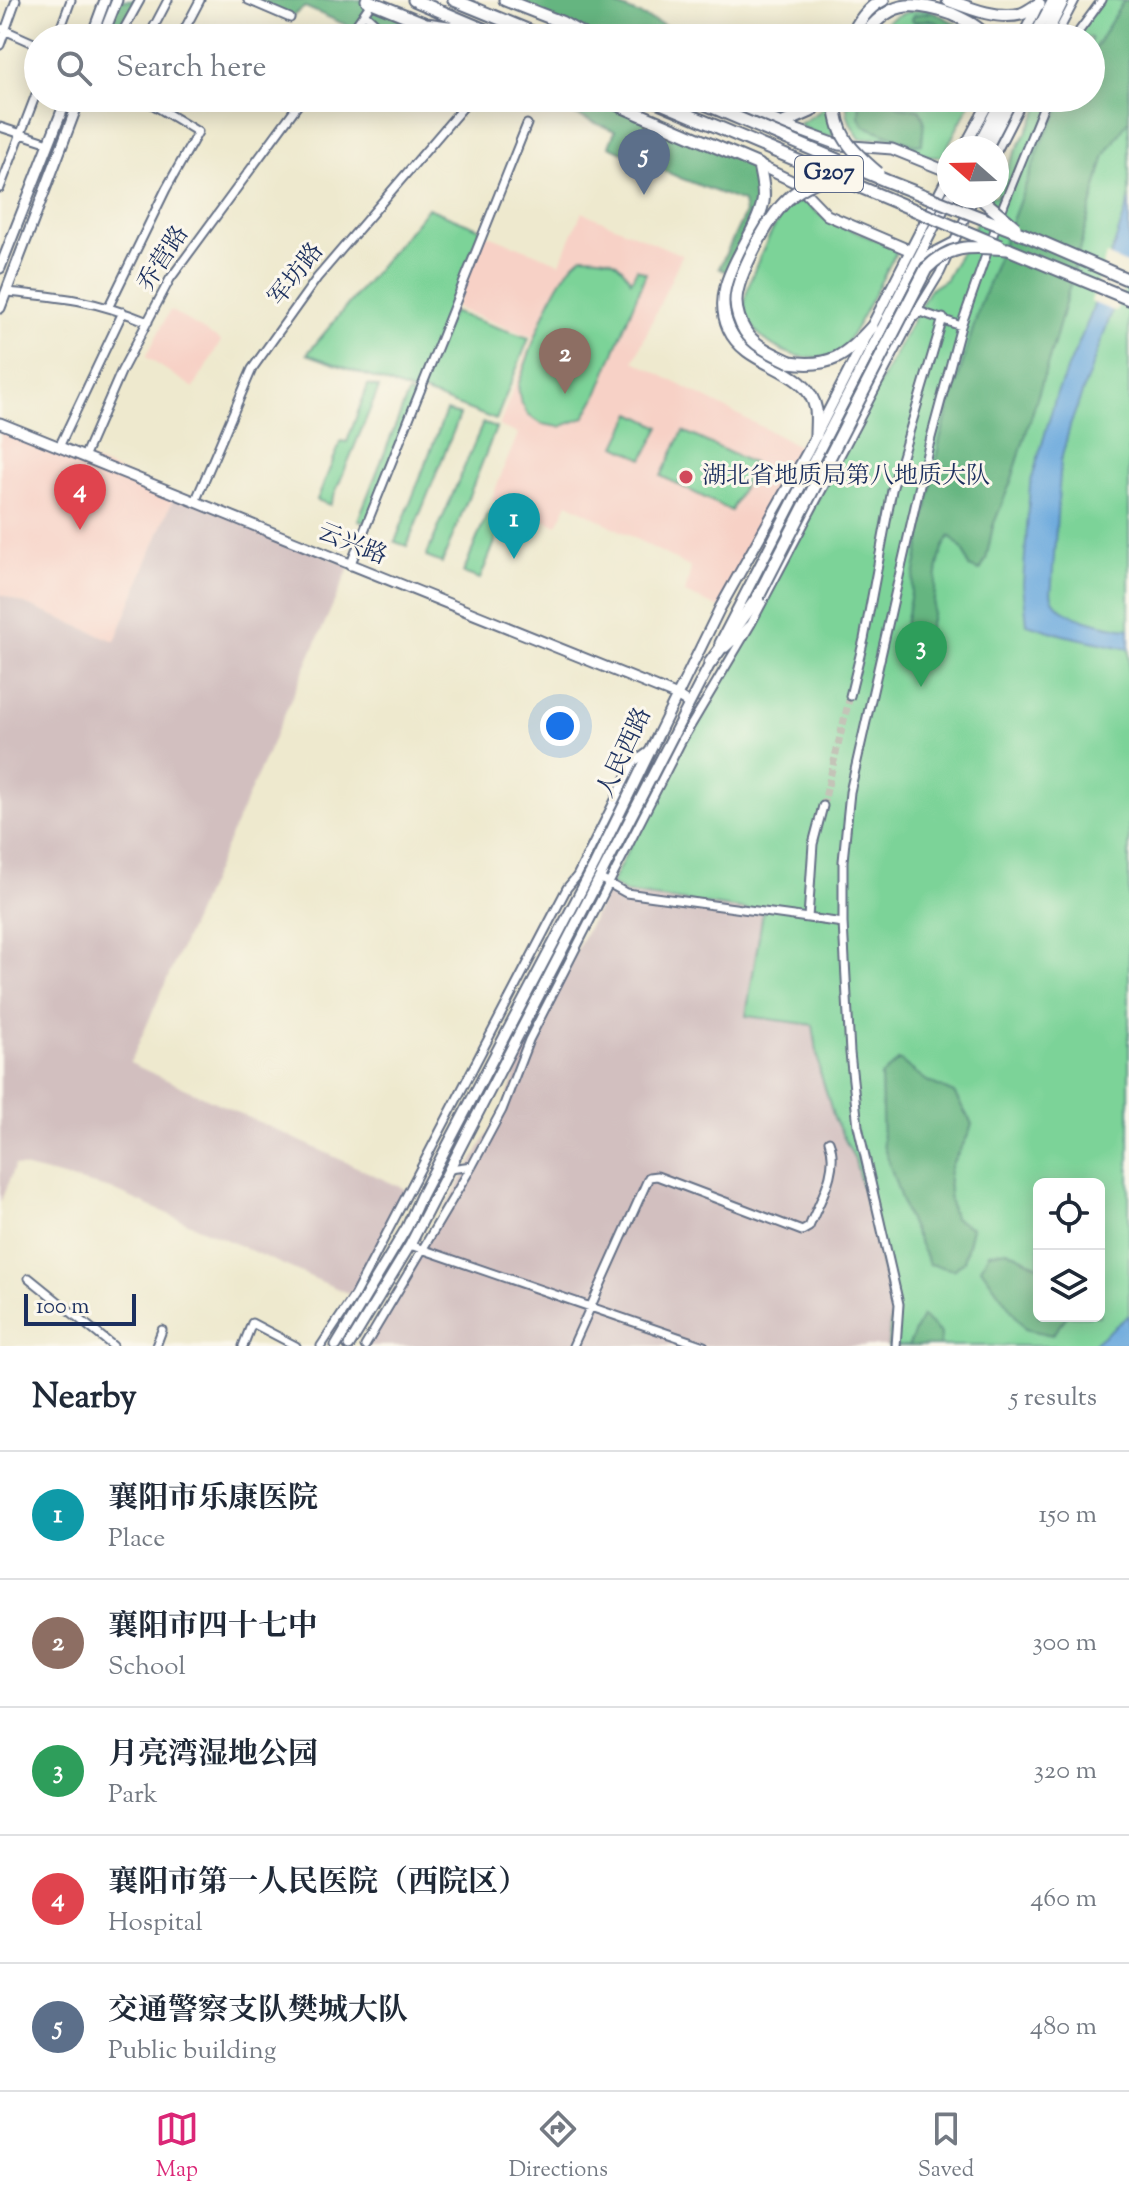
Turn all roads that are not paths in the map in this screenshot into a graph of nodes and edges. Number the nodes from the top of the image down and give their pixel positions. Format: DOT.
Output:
graph roads {
  1 [pos="16,0"];
  2 [pos="71,0"];
  3 [pos="105,0"];
  4 [pos="117,0"];
  5 [pos="140,0"];
  6 [pos="168,0"];
  7 [pos="200,0"];
  8 [pos="248,0"];
  9 [pos="414,0"];
  10 [pos="454,0"];
  11 [pos="475,0"];
  12 [pos="505,0"];
  13 [pos="883,0"];
  14 [pos="948,0"];
  15 [pos="1053,0"];
  16 [pos="1063,0"];
  17 [pos="1075,0"];
  18 [pos="1102,0"];
  19 [pos="370,1"];
  20 [pos="1040,2"];
  21 [pos="264,3"];
  22 [pos="365,14"];
  23 [pos="290,18"];
  24 [pos="499,18"];
  25 [pos="62,24"];
  26 [pos="96,24"];
  27 [pos="108,24"];
  28 [pos="127,24"];
  29 [pos="155,24"];
  30 [pos="187,24"];
  31 [pos="358,24"];
  32 [pos="376,24"];
  33 [pos="426,24"];
  34 [pos="470,24"];
  35 [pos="513,24"];
  36 [pos="564,24"];
  37 [pos="857,24"];
  38 [pos="872,24"];
  39 [pos="975,24"];
  40 [pos="1029,24"];
  41 [pos="1040,24"];
  42 [pos="1051,24"];
  43 [pos="1062,24"];
  44 [pos="1084,24"];
  45 [pos="2,30"];
  46 [pos="24,39"];
  47 [pos="0,45"];
  48 [pos="29,112"];
  49 [pos="61,112"];
  50 [pos="75,112"];
  51 [pos="166,112"];
  52 [pos="293,112"];
  53 [pos="459,112"];
  54 [pos="635,112"];
  55 [pos="682,112"];
  56 [pos="724,112"];
  57 [pos="753,112"];
  58 [pos="809,112"];
  59 [pos="836,112"];
  60 [pos="983,112"];
  61 [pos="995,112"];
  62 [pos="1005,112"];
  63 [pos="1017,112"];
  64 [pos="1041,112"];
  65 [pos="527,124"];
  66 [pos="781,124"];
  67 [pos="0,127"];
  68 [pos="21,133"];
  69 [pos="970,136"];
  70 [pos="982,136"];
  71 [pos="992,136"];
  72 [pos="1005,136"];
  73 [pos="49,143"];
  74 [pos="759,165"];
  75 [pos="937,168"];
  76 [pos="831,175"];
  77 [pos="887,181"];
  78 [pos="0,188"];
  79 [pos="937,196"];
  80 [pos="944,208"];
  81 [pos="970,208"];
  82 [pos="988,208"];
  83 [pos="1025,235"];
  84 [pos="955,241"];
  85 [pos="1008,249"];
  86 [pos="909,250"];
  87 [pos="916,261"];
  88 [pos="0,268"];
  89 [pos="1129,280"];
  90 [pos="929,290"];
  91 [pos="6,292"];
  92 [pos="1129,299"];
  93 [pos="109,306"];
  94 [pos="0,308"];
  95 [pos="123,312"];
  96 [pos="928,312"];
  97 [pos="943,318"];
  98 [pos="912,319"];
  99 [pos="148,322"];
  100 [pos="961,326"];
  101 [pos="872,327"];
  102 [pos="0,423"];
  103 [pos="816,435"];
  104 [pos="59,447"];
  105 [pos="84,457"];
  106 [pos="195,502"];
  107 [pos="350,566"];
  108 [pos="751,624"];
  109 [pos="710,663"];
  110 [pos="675,695"];
  111 [pos="850,696"];
  112 [pos="689,704"];
  113 [pos="648,752"];
  114 [pos="823,806"];
  115 [pos="599,878"];
  116 [pos="611,884"];
  117 [pos="808,918"];
  118 [pos="843,923"];
  119 [pos="484,1102"];
  120 [pos="502,1110"];
  121 [pos="829,1141"];
  122 [pos="472,1166"];
  123 [pos="450,1169"];
  124 [pos="439,1189"];
  125 [pos="454,1197"];
  126 [pos="410,1245"];
  127 [pos="424,1249"];
  128 [pos="29,1278"];
  129 [pos="590,1307"];
  130 [pos="162,1330"];
  131 [pos="113,1346"];
  132 [pos="156,1346"];
  133 [pos="243,1346"];
  134 [pos="296,1346"];
  135 [pos="321,1346"];
  136 [pos="336,1346"];
  137 [pos="349,1346"];
  138 [pos="365,1346"];
  139 [pos="573,1346"];
  140 [pos="704,1346"];
  141 [pos="896,1346"];
  1 -- 45 [label="street"];
  2 -- 25 [label="street"];
  3 -- 26 [label="main road"];
  4 -- 27 [label="main road"];
  5 -- 28 [label="street"];
  6 -- 29 [label="street"];
  7 -- 30 [label="street"];
  8 -- 21 [label="street"];
  9 -- 34 [label="highway"];
  10 -- 24 [label="highway"];
  11 -- 24 [label="highway"];
  12 -- 36 [label="highway"];
  13 -- 37 [label="highway"];
  14 -- 20 [label="highway"];
  15 -- 41 [label="main road"];
  16 -- 42 [label="highway"];
  17 -- 43 [label="street"];
  18 -- 44 [label="street"];
  19 -- 22 [label="street"];
  19 -- 33 [label="highway"];
  20 -- 40 [label="main road"];
  21 -- 23 [label="street"];
  22 -- 31 [label="street"];
  22 -- 32 [label="street"];
  24 -- 35 [label="highway"];
  38 -- 39 [label="highway"];
  45 -- 46 [label="street"];
  45 -- 47 [label="street"];
  48 -- 68 [label="street"];
  49 -- 73 [label="main road"];
  50 -- 91 [label="main road"];
  51 -- 93 [label="street"];
  52 -- 99 [label="street, 乔营路"];
  53 -- 106 [label="street, 军坊路"];
  54 -- 74 [label="highway"];
  55 -- 76 [label="highway, G207, bridge"];
  56 -- 77 [label="highway, G207, bridge"];
  57 -- 66 [label="highway"];
  58 -- 66 [label="highway"];
  59 -- 77 [label="highway, bridge"];
  60 -- 69 [label="main road"];
  61 -- 70 [label="main road"];
  62 -- 71 [label="highway"];
  63 -- 72 [label="street"];
  64 -- 100 [label="street"];
  65 -- 107 [label="street"];
  66 -- 75 [label="main road"];
  67 -- 68 [label="street"];
  68 -- 73 [label="street"];
  68 -- 78 [label="street"];
  73 -- 88 [label="main road"];
  74 -- 86 [label="main road"];
  74 -- 103 [label="highway"];
  76 -- 85 [label="highway, G207, bridge"];
  76 -- 101 [label="highway, bridge"];
  77 -- 83 [label="highway, G207, bridge"];
  79 -- 86 [label="main road, 人民西路"];
  80 -- 87 [label="main road, 人民西路"];
  81 -- 84 [label="street"];
  82 -- 83 [label="highway, bridge"];
  83 -- 89 [label="highway, G207"];
  84 -- 87 [label="street"];
  84 -- 90 [label="street"];
  85 -- 92 [label="highway, G207"];
  85 -- 109 [label="highway, bridge"];
  86 -- 101 [label="main road, 人民西路"];
  87 -- 109 [label="main road, 人民西路"];
  90 -- 96 [label="street"];
  90 -- 98 [label="street"];
  91 -- 93 [label="street"];
  91 -- 94 [label="main road"];
  93 -- 95 [label="street"];
  95 -- 99 [label="street"];
  95 -- 104 [label="street"];
  96 -- 97 [label="street"];
  96 -- 98 [label="street"];
  97 -- 100 [label="street"];
  97 -- 111 [label="street"];
  98 -- 108 [label="street"];
  99 -- 105 [label="street, 乔营路"];
  100 -- 118 [label="street"];
  101 -- 103 [label="main road, 人民西路"];
  102 -- 104 [label="main road, 云兴路"];
  103 -- 110 [label="main road, 人民西路"];
  104 -- 105 [label="main road, 云兴路"];
  105 -- 106 [label="main road, 云兴路"];
  106 -- 107 [label="main road, 云兴路"];
  107 -- 110 [label="main road, 云兴路"];
  108 -- 109 [label="street"];
  108 -- 116 [label="street"];
  109 -- 112 [label="main road, 人民西路"];
  110 -- 112 [label="main road, 云兴路"];
  110 -- 113 [label="main road, 人民西路"];
  112 -- 115 [label="main road, 人民西路"];
  113 -- 135 [label="street"];
  113 -- 136 [label="main road, 人民西路"];
  114 -- 117 [label="street"];
  115 -- 116 [label="street"];
  115 -- 119 [label="main road, 人民西路"];
  116 -- 117 [label="street"];
  116 -- 120 [label="street"];
  117 -- 118 [label="street"];
  118 -- 141 [label="street"];
  119 -- 120 [label="street"];
  119 -- 123 [label="main road, 人民西路"];
  120 -- 122 [label="street"];
  121 -- 129 [label="street"];
  122 -- 123 [label="street"];
  122 -- 125 [label="street"];
  123 -- 124 [label="main road, 人民西路"];
  124 -- 125 [label="street"];
  124 -- 126 [label="main road, 人民西路"];
  125 -- 127 [label="street"];
  126 -- 127 [label="street"];
  126 -- 137 [label="main road, 人民西路"];
  127 -- 129 [label="street"];
  127 -- 138 [label="street"];
  128 -- 131 [label="street"];
  129 -- 139 [label="street"];
  129 -- 140 [label="street"];
  130 -- 132 [label="street"];
  133 -- 134 [label="street"];
}
